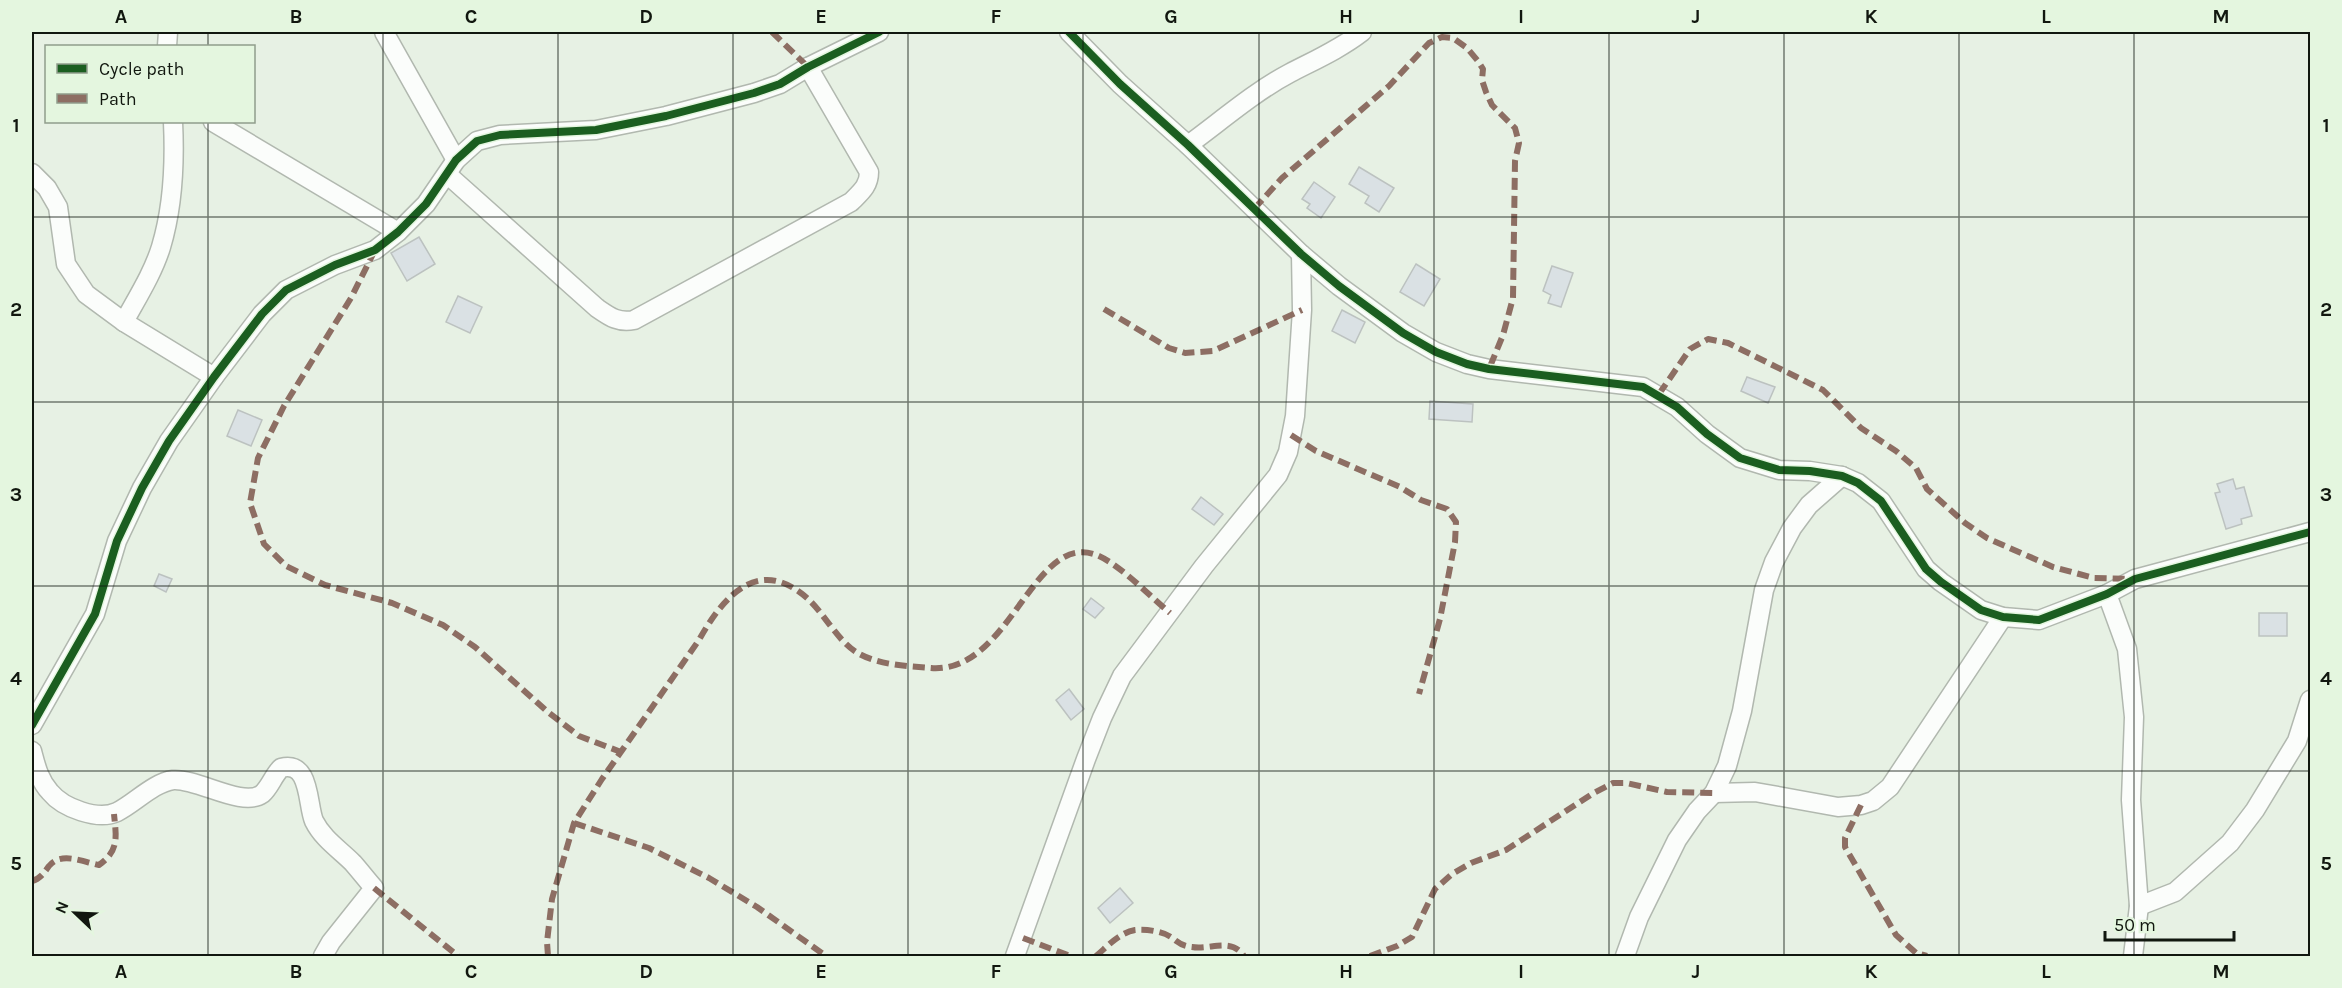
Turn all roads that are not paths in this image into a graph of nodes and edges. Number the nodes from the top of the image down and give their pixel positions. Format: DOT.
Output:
graph roads {
  1 [pos="384,32"];
  2 [pos="879,32"];
  3 [pos="1069,32"];
  4 [pos="1362,32"];
  5 [pos="808,67"];
  6 [pos="173,123"];
  7 [pos="215,123"];
  8 [pos="1188,145"];
  9 [pos="452,167"];
  10 [pos="32,173"];
  11 [pos="398,232"];
  12 [pos="1301,254"];
  13 [pos="124,322"];
  14 [pos="214,377"];
  15 [pos="1842,476"];
  16 [pos="2310,532"];
  17 [pos="2107,594"];
  18 [pos="2003,617"];
  19 [pos="2310,700"];
  20 [pos="32,725"];
  21 [pos="32,751"];
  22 [pos="1714,794"];
  23 [pos="2139,906"];
  24 [pos="323,957"];
  25 [pos="1015,957"];
  26 [pos="1625,957"];
  27 [pos="2133,957"];
  1 -- 9 [label="street"];
  2 -- 5 [label="street"];
  3 -- 8 [label="street"];
  4 -- 8 [label="street"];
  5 -- 9 [label="street"];
  5 -- 9 [label="street"];
  6 -- 13 [label="street"];
  7 -- 11 [label="street"];
  8 -- 12 [label="street"];
  9 -- 11 [label="street"];
  10 -- 13 [label="street"];
  11 -- 14 [label="street"];
  12 -- 15 [label="street"];
  12 -- 25 [label="street"];
  13 -- 14 [label="street"];
  14 -- 20 [label="street"];
  15 -- 18 [label="street"];
  15 -- 22 [label="street"];
  16 -- 17 [label="street"];
  17 -- 18 [label="street"];
  17 -- 23 [label="street"];
  18 -- 22 [label="street"];
  19 -- 23 [label="street"];
  21 -- 24 [label="street"];
  22 -- 26 [label="street"];
  23 -- 27 [label="street"];
}
